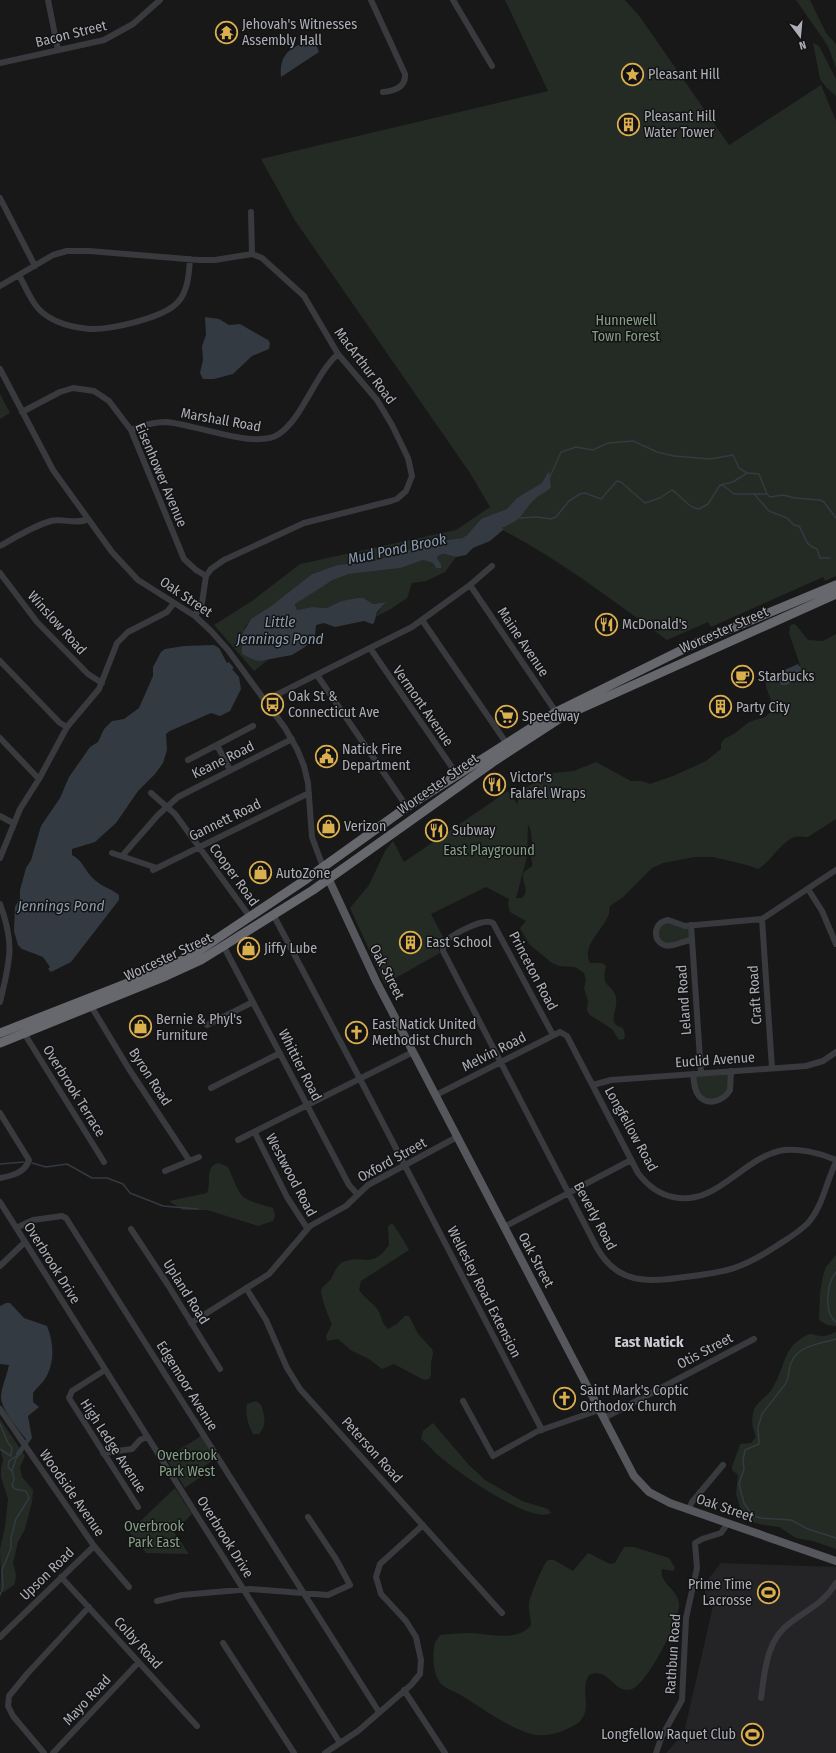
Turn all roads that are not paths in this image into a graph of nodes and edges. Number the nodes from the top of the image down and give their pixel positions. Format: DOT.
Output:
graph roads {
  1 [pos="48,0"];
  2 [pos="160,0"];
  3 [pos="372,0"];
  4 [pos="453,0"];
  5 [pos="58,50"];
  6 [pos="0,62"];
  7 [pos="492,66"];
  8 [pos="383,92"];
  9 [pos="0,198"];
  10 [pos="250,212"];
  11 [pos="252,254"];
  12 [pos="190,260"];
  13 [pos="35,266"];
  14 [pos="19,275"];
  15 [pos="0,286"];
  16 [pos="338,354"];
  17 [pos="0,369"];
  18 [pos="22,412"];
  19 [pos="131,430"];
  20 [pos="88,519"];
  21 [pos="0,546"];
  22 [pos="492,566"];
  23 [pos="0,573"];
  24 [pos="206,576"];
  25 [pos="470,585"];
  26 [pos="836,585"];
  27 [pos="836,594"];
  28 [pos="174,603"];
  29 [pos="195,616"];
  30 [pos="422,620"];
  31 [pos="370,648"];
  32 [pos="0,661"];
  33 [pos="639,670"];
  34 [pos="317,675"];
  35 [pos="644,681"];
  36 [pos="102,683"];
  37 [pos="266,700"];
  38 [pos="556,712"];
  39 [pos="253,726"];
  40 [pos="67,727"];
  41 [pos="0,738"];
  42 [pos="292,739"];
  43 [pos="507,744"];
  44 [pos="217,745"];
  45 [pos="188,760"];
  46 [pos="230,770"];
  47 [pos="458,776"];
  48 [pos="39,778"];
  49 [pos="151,793"];
  50 [pos="309,793"];
  51 [pos="167,806"];
  52 [pos="407,808"];
  53 [pos="0,816"];
  54 [pos="13,824"];
  55 [pos="198,847"];
  56 [pos="112,854"];
  57 [pos="122,856"];
  58 [pos="0,858"];
  59 [pos="323,867"];
  60 [pos="836,870"];
  61 [pos="328,880"];
  62 [pos="808,889"];
  63 [pos="0,904"];
  64 [pos="274,916"];
  65 [pos="250,918"];
  66 [pos="762,919"];
  67 [pos="691,926"];
  68 [pos="835,936"];
  69 [pos="692,940"];
  70 [pos="836,944"];
  71 [pos="442,945"];
  72 [pos="224,947"];
  73 [pos="0,1002"];
  74 [pos="253,1002"];
  75 [pos="91,1006"];
  76 [pos="207,1025"];
  77 [pos="563,1032"];
  78 [pos="0,1033"];
  79 [pos="24,1033"];
  80 [pos="553,1035"];
  81 [pos="0,1043"];
  82 [pos="413,1052"];
  83 [pos="836,1052"];
  84 [pos="280,1053"];
  85 [pos="500,1062"];
  86 [pos="772,1068"];
  87 [pos="731,1071"];
  88 [pos="701,1073"];
  89 [pos="693,1074"];
  90 [pos="360,1079"];
  91 [pos="593,1085"];
  92 [pos="211,1088"];
  93 [pos="436,1095"];
  94 [pos="307,1106"];
  95 [pos="0,1113"];
  96 [pos="255,1133"];
  97 [pos="457,1137"];
  98 [pos="238,1140"];
  99 [pos="199,1157"];
  100 [pos="190,1160"];
  101 [pos="632,1160"];
  102 [pos="836,1161"];
  103 [pos="104,1162"];
  104 [pos="404,1166"];
  105 [pos="165,1171"];
  106 [pos="0,1178"];
  107 [pos="569,1193"];
  108 [pos="357,1194"];
  109 [pos="0,1202"];
  110 [pos="504,1227"];
  111 [pos="16,1228"];
  112 [pos="307,1228"];
  113 [pos="131,1229"];
  114 [pos="25,1242"];
  115 [pos="0,1266"];
  116 [pos="246,1288"];
  117 [pos="191,1323"];
  118 [pos="754,1339"];
  119 [pos="220,1369"];
  120 [pos="105,1370"];
  121 [pos="463,1401"];
  122 [pos="0,1409"];
  123 [pos="599,1410"];
  124 [pos="604,1418"];
  125 [pos="542,1430"];
  126 [pos="147,1437"];
  127 [pos="103,1453"];
  128 [pos="723,1465"];
  129 [pos="138,1507"];
  130 [pos="688,1510"];
  131 [pos="308,1517"];
  132 [pos="728,1523"];
  133 [pos="423,1525"];
  134 [pos="94,1546"];
  135 [pos="836,1561"];
  136 [pos="61,1577"];
  137 [pos="836,1583"];
  138 [pos="130,1587"];
  139 [pos="244,1589"];
  140 [pos="302,1594"];
  141 [pos="157,1601"];
  142 [pos="88,1607"];
  143 [pos="502,1613"];
  144 [pos="0,1637"];
  145 [pos="223,1643"];
  146 [pos="138,1663"];
  147 [pos="404,1690"];
  148 [pos="761,1698"];
  149 [pos="379,1712"];
  150 [pos="197,1726"];
  151 [pos="340,1743"];
  152 [pos="44,1753"];
  153 [pos="53,1753"];
  154 [pos="294,1753"];
  155 [pos="325,1753"];
  156 [pos="445,1753"];
  157 [pos="656,1753"];
  1 -- 5 [label="street"];
  2 -- 5 [label="street, Bacon Street"];
  3 -- 8 [label="street"];
  4 -- 7 [label="street"];
  5 -- 6 [label="street, Bacon Street"];
  9 -- 13 [label="street"];
  10 -- 11 [label="street"];
  11 -- 12 [label="street"];
  11 -- 16 [label="street, MacArthur Road"];
  12 -- 13 [label="street"];
  12 -- 14 [label="street"];
  13 -- 14 [label="street"];
  14 -- 15 [label="street"];
  16 -- 19 [label="street, Marshall Road"];
  16 -- 24 [label="street, MacArthur Road"];
  17 -- 18 [label="street, Oak Street"];
  18 -- 19 [label="street, Eisenhower Avenue"];
  18 -- 20 [label="street, Oak Street"];
  19 -- 24 [label="street, Eisenhower Avenue"];
  20 -- 21 [label="street"];
  20 -- 28 [label="street, Oak Street"];
  22 -- 25 [label="street"];
  23 -- 36 [label="street, Winslow Road"];
  24 -- 29 [label="street"];
  25 -- 30 [label="street"];
  25 -- 38 [label="street, Maine Avenue"];
  26 -- 33 [label="highway, Worcester Street"];
  27 -- 35 [label="highway, Worcester Street"];
  28 -- 29 [label="street, Oak Street"];
  28 -- 36 [label="street"];
  29 -- 37 [label="street, Oak Street"];
  30 -- 31 [label="street"];
  30 -- 43 [label="street"];
  31 -- 34 [label="street"];
  31 -- 47 [label="street, Vermont Avenue"];
  32 -- 40 [label="street"];
  33 -- 35 [label="highway"];
  33 -- 38 [label="highway, Worcester Street"];
  34 -- 37 [label="street"];
  34 -- 52 [label="street"];
  35 -- 61 [label="highway, Worcester Street"];
  36 -- 40 [label="street"];
  37 -- 42 [label="street, Oak Street"];
  38 -- 43 [label="highway, Worcester Street"];
  39 -- 44 [label="street"];
  40 -- 48 [label="street"];
  41 -- 48 [label="street"];
  42 -- 46 [label="street, Keane Road"];
  42 -- 50 [label="street, Oak Street"];
  43 -- 47 [label="highway, Worcester Street"];
  44 -- 45 [label="street"];
  44 -- 46 [label="street"];
  46 -- 51 [label="street, Keane Road"];
  47 -- 52 [label="highway, Worcester Street"];
  48 -- 54 [label="street"];
  49 -- 51 [label="street, Cooper Road"];
  50 -- 55 [label="street, Gannett Road"];
  50 -- 59 [label="street, Oak Street"];
  51 -- 55 [label="street, Cooper Road"];
  51 -- 57 [label="street, Keane Road"];
  52 -- 59 [label="highway, Worcester Street"];
  53 -- 54 [label="street"];
  54 -- 58 [label="street"];
  55 -- 57 [label="street, Gannett Road"];
  55 -- 65 [label="street, Cooper Road"];
  56 -- 57 [label="street"];
  59 -- 61 [label="main road, Oak Street"];
  59 -- 65 [label="highway, Worcester Street"];
  60 -- 62 [label="street"];
  61 -- 64 [label="highway, Worcester Street"];
  61 -- 82 [label="main road, Oak Street"];
  62 -- 66 [label="street"];
  62 -- 68 [label="street"];
  63 -- 73 [label="street"];
  64 -- 72 [label="highway, Worcester Street"];
  64 -- 90 [label="street, Wellesley Road Extension"];
  65 -- 78 [label="highway, Worcester Street"];
  66 -- 67 [label="street"];
  66 -- 86 [label="street, Craft Road"];
  67 -- 69 [label="street, Leland Road"];
  67 -- 69 [label="street"];
  68 -- 70 [label="street"];
  69 -- 88 [label="street, Leland Road"];
  71 -- 80 [label="street, Princeton Road"];
  71 -- 85 [label="street, Beverly Road"];
  72 -- 74 [label="street, Whittier Road"];
  72 -- 75 [label="highway, Worcester Street"];
  74 -- 76 [label="street"];
  74 -- 84 [label="street, Whittier Road"];
  75 -- 79 [label="highway, Worcester Street"];
  75 -- 100 [label="street, Byron Road"];
  77 -- 80 [label="street, Melvin Road"];
  77 -- 91 [label="street, Longfellow Road"];
  79 -- 81 [label="highway, Worcester Street"];
  79 -- 103 [label="street, Overbrook Terrace"];
  80 -- 85 [label="street, Melvin Road"];
  82 -- 90 [label="street"];
  82 -- 93 [label="main road, Oak Street"];
  83 -- 86 [label="street, Euclid Avenue"];
  84 -- 92 [label="street"];
  84 -- 94 [label="street, Whittier Road"];
  85 -- 93 [label="street, Melvin Road"];
  85 -- 107 [label="street, Beverly Road"];
  86 -- 87 [label="street, Euclid Avenue"];
  87 -- 88 [label="street, Euclid Avenue"];
  87 -- 89 [label="street"];
  88 -- 89 [label="street, Euclid Avenue"];
  89 -- 91 [label="street, Euclid Avenue"];
  90 -- 94 [label="street"];
  90 -- 104 [label="street, Wellesley Road Extension"];
  91 -- 101 [label="street, Longfellow Road"];
  93 -- 97 [label="main road, Oak Street"];
  94 -- 96 [label="street"];
  94 -- 108 [label="street, Whittier Road"];
  95 -- 106 [label="street"];
  96 -- 98 [label="street"];
  96 -- 112 [label="street, Westwood Road"];
  97 -- 104 [label="street, Oxford Street"];
  97 -- 110 [label="main road, Oak Street"];
  99 -- 100 [label="street"];
  100 -- 105 [label="street"];
  101 -- 102 [label="street, Longfellow Road"];
  101 -- 107 [label="street"];
  102 -- 107 [label="street, Beverly Road"];
  104 -- 108 [label="street, Oxford Street"];
  104 -- 125 [label="street, Wellesley Road Extension"];
  107 -- 110 [label="street"];
  108 -- 112 [label="street, Oxford Street"];
  109 -- 111 [label="street, Overbrook Drive"];
  110 -- 123 [label="main road, Oak Street"];
  111 -- 114 [label="street, Overbrook Drive"];
  111 -- 140 [label="street, Edgemoor Avenue"];
  112 -- 116 [label="street, Oxford Street"];
  113 -- 117 [label="street, Upland Road"];
  114 -- 115 [label="street"];
  114 -- 120 [label="street, Overbrook Drive"];
  116 -- 117 [label="street, Oxford Street"];
  116 -- 133 [label="street, Peterson Road"];
  117 -- 119 [label="street, Upland Road"];
  118 -- 124 [label="street, Otis Street"];
  120 -- 126 [label="street, Overbrook Drive"];
  120 -- 127 [label="street, High Ledge Avenue"];
  121 -- 125 [label="street"];
  122 -- 134 [label="street, Woodside Avenue"];
  123 -- 124 [label="main road, Oak Street"];
  123 -- 125 [label="street"];
  124 -- 130 [label="main road, Oak Street"];
  126 -- 127 [label="street"];
  126 -- 139 [label="street, Overbrook Drive"];
  127 -- 129 [label="street, High Ledge Avenue"];
  128 -- 130 [label="street"];
  130 -- 132 [label="main road, Oak Street"];
  131 -- 140 [label="street"];
  132 -- 135 [label="main road, Oak Street"];
  132 -- 157 [label="street, Rathbun Road"];
  133 -- 143 [label="street, Peterson Road"];
  133 -- 147 [label="street"];
  134 -- 136 [label="street, Upson Road"];
  134 -- 138 [label="street, Woodside Avenue"];
  136 -- 142 [label="street, Colby Road"];
  136 -- 144 [label="street, Upson Road"];
  137 -- 148 [label="street"];
  139 -- 140 [label="street"];
  139 -- 141 [label="street"];
  139 -- 151 [label="street, Overbrook Drive"];
  140 -- 149 [label="street, Edgemoor Avenue"];
  142 -- 146 [label="street, Colby Road"];
  142 -- 152 [label="street"];
  145 -- 154 [label="street"];
  146 -- 150 [label="street, Colby Road"];
  146 -- 153 [label="street, Mayo Road"];
  147 -- 149 [label="street"];
  147 -- 156 [label="street"];
  149 -- 151 [label="street"];
  151 -- 155 [label="street"];
}
